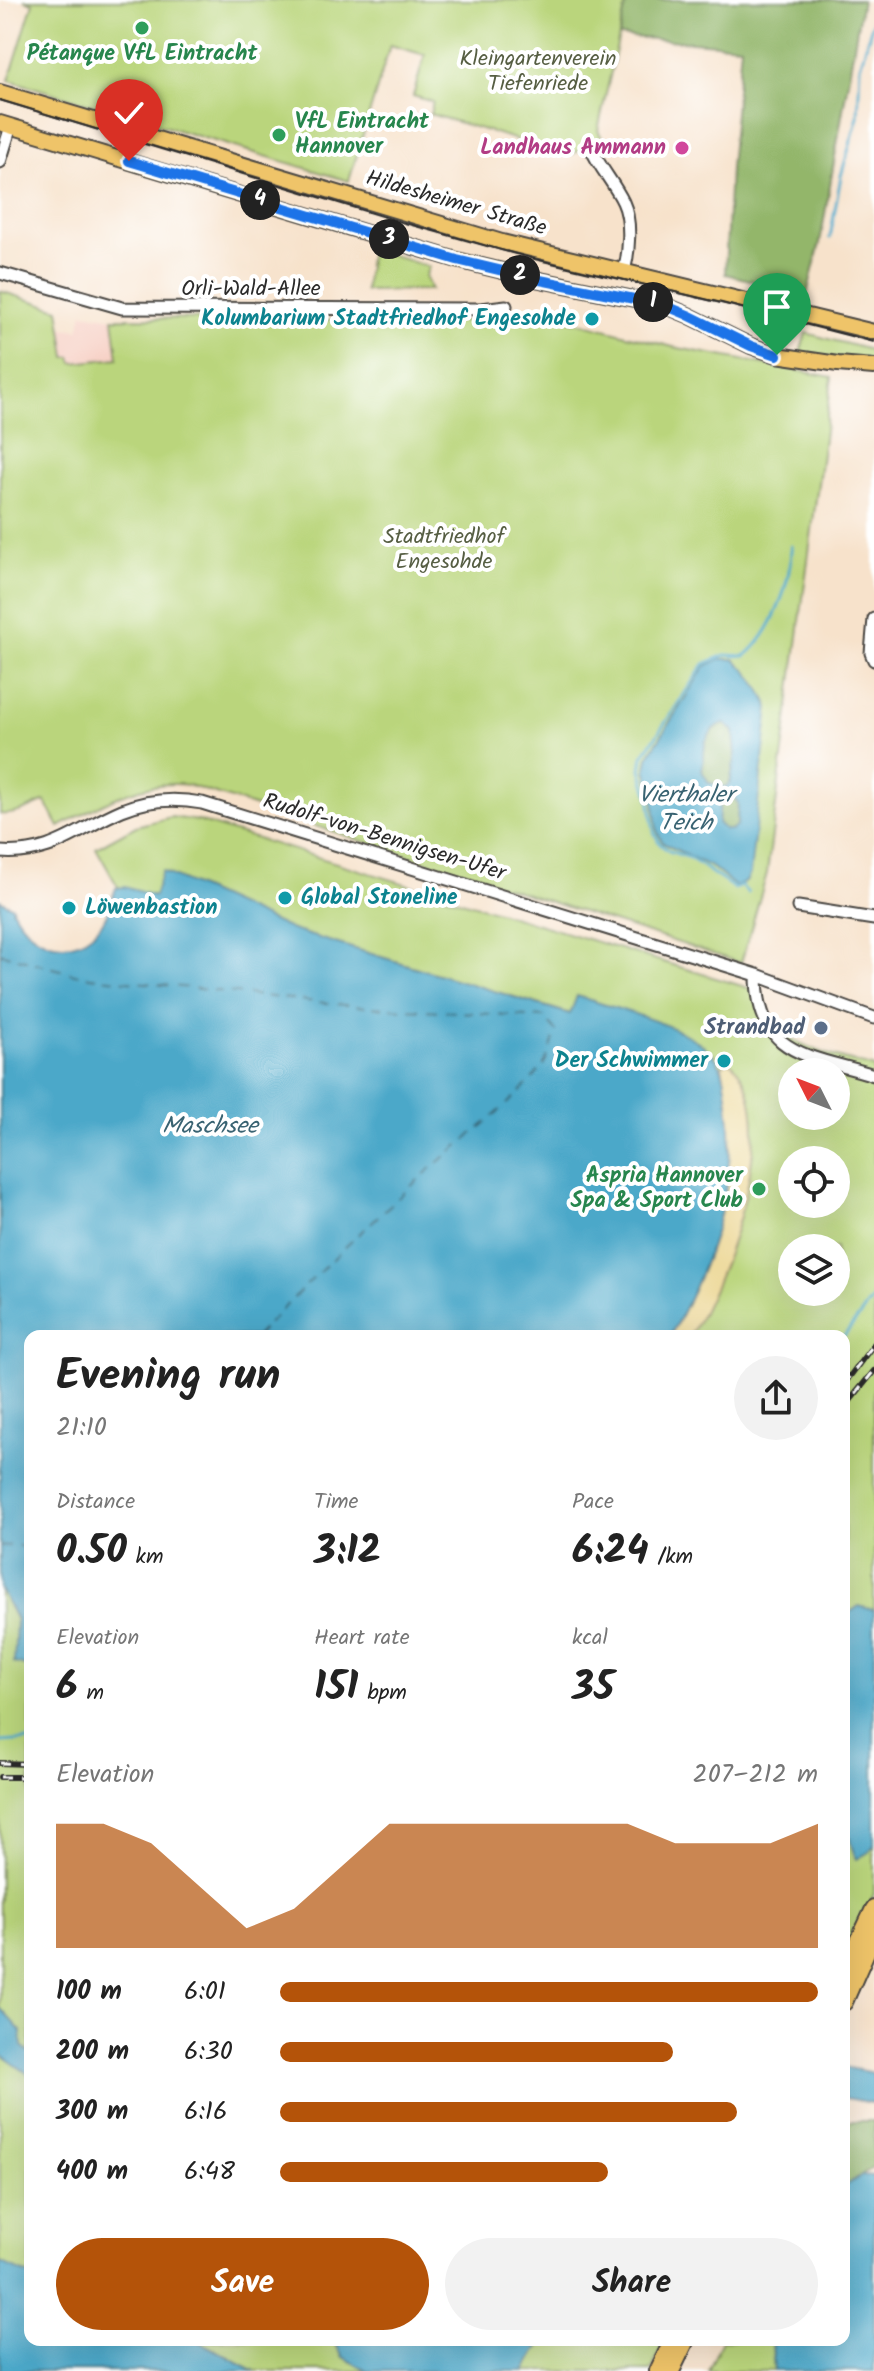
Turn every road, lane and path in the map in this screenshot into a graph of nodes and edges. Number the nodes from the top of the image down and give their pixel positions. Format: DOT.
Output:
graph roads {
  1 [pos="0,92"];
  2 [pos="5,124"];
  3 [pos="591,148"];
  4 [pos="0,162"];
  5 [pos="624,272"];
  6 [pos="0,273"];
  7 [pos="506,306"];
  8 [pos="874,332"];
  9 [pos="874,367"];
  10 [pos="874,619"];
  11 [pos="874,660"];
  12 [pos="0,852"];
  13 [pos="798,907"];
  14 [pos="874,919"];
  15 [pos="757,981"];
  16 [pos="874,1018"];
  17 [pos="874,1075"];
  18 [pos="874,1909"];
  19 [pos="874,1934"];
  20 [pos="850,1960"];
  21 [pos="850,1988"];
  22 [pos="670,2346"];
  23 [pos="683,2346"];
  24 [pos="658,2371"];
  25 [pos="671,2371"];
  1 -- 5 [label="main road, Hildesheimer Straße"];
  2 -- 4 [label="street"];
  2 -- 9 [label="main road"];
  3 -- 5 [label="street"];
  5 -- 8 [label="main road, Hildesheimer Straße"];
  6 -- 7 [label="street, Orli-Wald-Allee"];
  10 -- 11 [label="street"];
  12 -- 15 [label="street, Rudolf-von-Bennigsen-Ufer"];
  13 -- 14 [label="street"];
  15 -- 16 [label="street, Rudolf-von-Bennigsen-Ufer"];
  15 -- 17 [label="street"];
  18 -- 20 [label="highway"];
  19 -- 21 [label="highway"];
  22 -- 24 [label="highway"];
  23 -- 25 [label="highway"];
}
